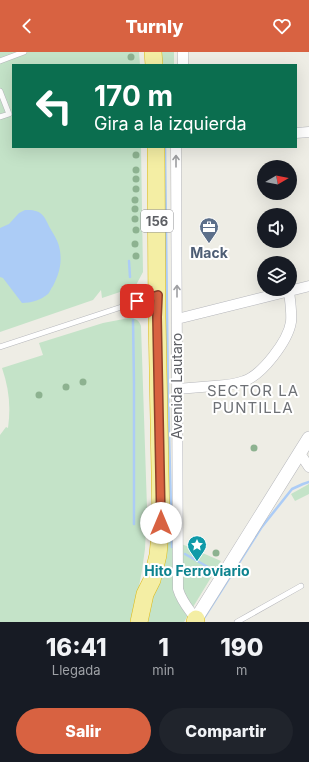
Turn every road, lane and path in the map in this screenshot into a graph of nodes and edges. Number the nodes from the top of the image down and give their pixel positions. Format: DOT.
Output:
graph roads {
  1 [pos="24,52"];
  2 [pos="144,52"];
  3 [pos="153,52"];
  4 [pos="183,52"];
  5 [pos="0,61"];
  6 [pos="144,64"];
  7 [pos="154,64"];
  8 [pos="183,64"];
  9 [pos="0,91"];
  10 [pos="0,117"];
  11 [pos="309,132"];
  12 [pos="297,133"];
  13 [pos="145,148"];
  14 [pos="156,148"];
  15 [pos="176,148"];
  16 [pos="309,286"];
  17 [pos="297,289"];
  18 [pos="153,296"];
  19 [pos="269,296"];
  20 [pos="290,296"];
  21 [pos="177,319"];
  22 [pos="0,347"];
  23 [pos="177,389"];
  24 [pos="309,438"];
  25 [pos="299,454"];
  26 [pos="309,467"];
  27 [pos="301,586"];
  28 [pos="244,620"];
  29 [pos="196,621"];
  30 [pos="139,622"];
  31 [pos="237,622"];
  1 -- 5 [label="lane"];
  2 -- 6 [label="highway"];
  3 -- 7 [label="highway"];
  4 -- 8 [label="street"];
  9 -- 10 [label="lane"];
  11 -- 12 [label="street"];
  13 -- 18 [label="highway, 156"];
  14 -- 18 [label="highway, 156"];
  21 -- 15 [label="street, Avenida Lautaro, one-way"];
  16 -- 17 [label="street"];
  18 -- 22 [label="lane"];
  18 -- 30 [label="highway, 156"];
  19 -- 21 [label="street"];
  20 -- 23 [label="street"];
  21 -- 23 [label="street, Avenida Lautaro"];
  23 -- 29 [label="street, Avenida Lautaro"];
  24 -- 25 [label="street"];
  25 -- 26 [label="street"];
  25 -- 29 [label="street"];
  27 -- 28 [label="lane"];
  28 -- 31 [label="lane"];
}
